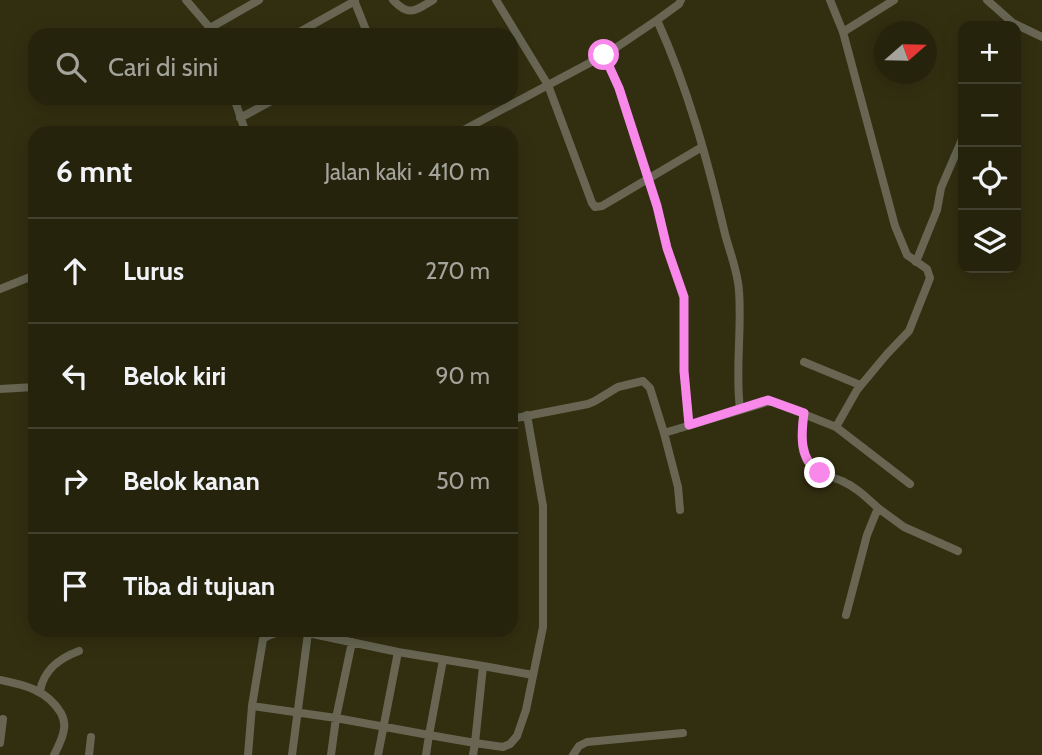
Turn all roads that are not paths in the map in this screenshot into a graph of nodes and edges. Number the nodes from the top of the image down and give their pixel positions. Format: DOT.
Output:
graph roads {
  1 [pos="186,0"];
  2 [pos="259,0"];
  3 [pos="354,0"];
  4 [pos="394,0"];
  5 [pos="433,0"];
  6 [pos="496,0"];
  7 [pos="681,0"];
  8 [pos="831,0"];
  9 [pos="894,0"];
  10 [pos="987,0"];
  11 [pos="657,20"];
  12 [pos="1009,21"];
  13 [pos="208,28"];
  14 [pos="217,28"];
  15 [pos="306,28"];
  16 [pos="365,28"];
  17 [pos="513,28"];
  18 [pos="1021,28"];
  19 [pos="843,32"];
  20 [pos="518,36"];
  21 [pos="1042,37"];
  22 [pos="604,55"];
  23 [pos="548,85"];
  24 [pos="518,100"];
  25 [pos="236,105"];
  26 [pos="264,105"];
  27 [pos="509,105"];
  28 [pos="240,118"];
  29 [pos="243,126"];
  30 [pos="470,126"];
  31 [pos="702,147"];
  32 [pos="959,147"];
  33 [pos="649,180"];
  34 [pos="916,262"];
  35 [pos="28,278"];
  36 [pos="0,289"];
  37 [pos="804,362"];
  38 [pos="860,385"];
  39 [pos="28,388"];
  40 [pos="0,390"];
  41 [pos="740,409"];
  42 [pos="804,413"];
  43 [pos="527,415"];
  44 [pos="518,417"];
  45 [pos="689,425"];
  46 [pos="836,427"];
  47 [pos="664,433"];
  48 [pos="910,484"];
  49 [pos="878,508"];
  50 [pos="680,510"];
  51 [pos="958,551"];
  52 [pos="846,615"];
  53 [pos="268,637"];
  54 [pos="308,637"];
  55 [pos="328,637"];
  56 [pos="352,642"];
  57 [pos="79,650"];
  58 [pos="398,652"];
  59 [pos="443,660"];
  60 [pos="483,666"];
  61 [pos="533,675"];
  62 [pos="0,680"];
  63 [pos="40,691"];
  64 [pos="252,706"];
  65 [pos="298,713"];
  66 [pos="336,718"];
  67 [pos="3,719"];
  68 [pos="382,727"];
  69 [pos="683,733"];
  70 [pos="429,735"];
  71 [pos="91,737"];
  72 [pos="0,743"];
  73 [pos="475,743"];
  74 [pos="55,753"];
  75 [pos="65,755"];
  76 [pos="89,755"];
  77 [pos="248,755"];
  78 [pos="292,755"];
  79 [pos="331,755"];
  80 [pos="378,755"];
  81 [pos="426,755"];
  82 [pos="473,755"];
  83 [pos="573,755"];
  1 -- 13 [label="street"];
  2 -- 14 [label="street"];
  3 -- 15 [label="street"];
  3 -- 16 [label="street"];
  4 -- 5 [label="street"];
  6 -- 17 [label="street"];
  7 -- 11 [label="street"];
  8 -- 19 [label="street"];
  9 -- 19 [label="street"];
  10 -- 12 [label="street"];
  11 -- 22 [label="street"];
  11 -- 31 [label="street"];
  18 -- 21 [label="street"];
  19 -- 34 [label="street"];
  20 -- 23 [label="street"];
  22 -- 23 [label="street"];
  22 -- 33 [label="street"];
  23 -- 24 [label="street"];
  23 -- 33 [label="street"];
  25 -- 28 [label="street"];
  26 -- 28 [label="street"];
  27 -- 30 [label="street"];
  28 -- 29 [label="street"];
  31 -- 33 [label="street"];
  31 -- 41 [label="street"];
  32 -- 34 [label="street"];
  33 -- 45 [label="street"];
  34 -- 38 [label="street"];
  35 -- 36 [label="street"];
  37 -- 38 [label="street"];
  38 -- 46 [label="street"];
  39 -- 40 [label="street"];
  41 -- 42 [label="street"];
  41 -- 45 [label="street"];
  42 -- 46 [label="street"];
  42 -- 49 [label="street"];
  43 -- 44 [label="street"];
  43 -- 47 [label="street"];
  43 -- 61 [label="street"];
  45 -- 47 [label="street"];
  46 -- 48 [label="street"];
  47 -- 50 [label="street"];
  49 -- 51 [label="street"];
  49 -- 52 [label="street"];
  53 -- 64 [label="street"];
  54 -- 65 [label="street"];
  55 -- 56 [label="street"];
  56 -- 58 [label="street"];
  56 -- 66 [label="street"];
  57 -- 63 [label="street"];
  58 -- 59 [label="street"];
  58 -- 68 [label="street"];
  59 -- 60 [label="street"];
  59 -- 70 [label="street"];
  60 -- 61 [label="street"];
  60 -- 73 [label="street"];
  61 -- 73 [label="street"];
  62 -- 63 [label="street"];
  63 -- 74 [label="street"];
  64 -- 65 [label="street"];
  64 -- 77 [label="street"];
  65 -- 66 [label="street"];
  65 -- 78 [label="street"];
  66 -- 68 [label="street"];
  66 -- 79 [label="street"];
  67 -- 72 [label="street"];
  68 -- 70 [label="street"];
  68 -- 80 [label="street"];
  69 -- 83 [label="street"];
  70 -- 73 [label="street"];
  70 -- 81 [label="street"];
  71 -- 76 [label="street"];
  73 -- 82 [label="street"];
  74 -- 75 [label="street"];
}
